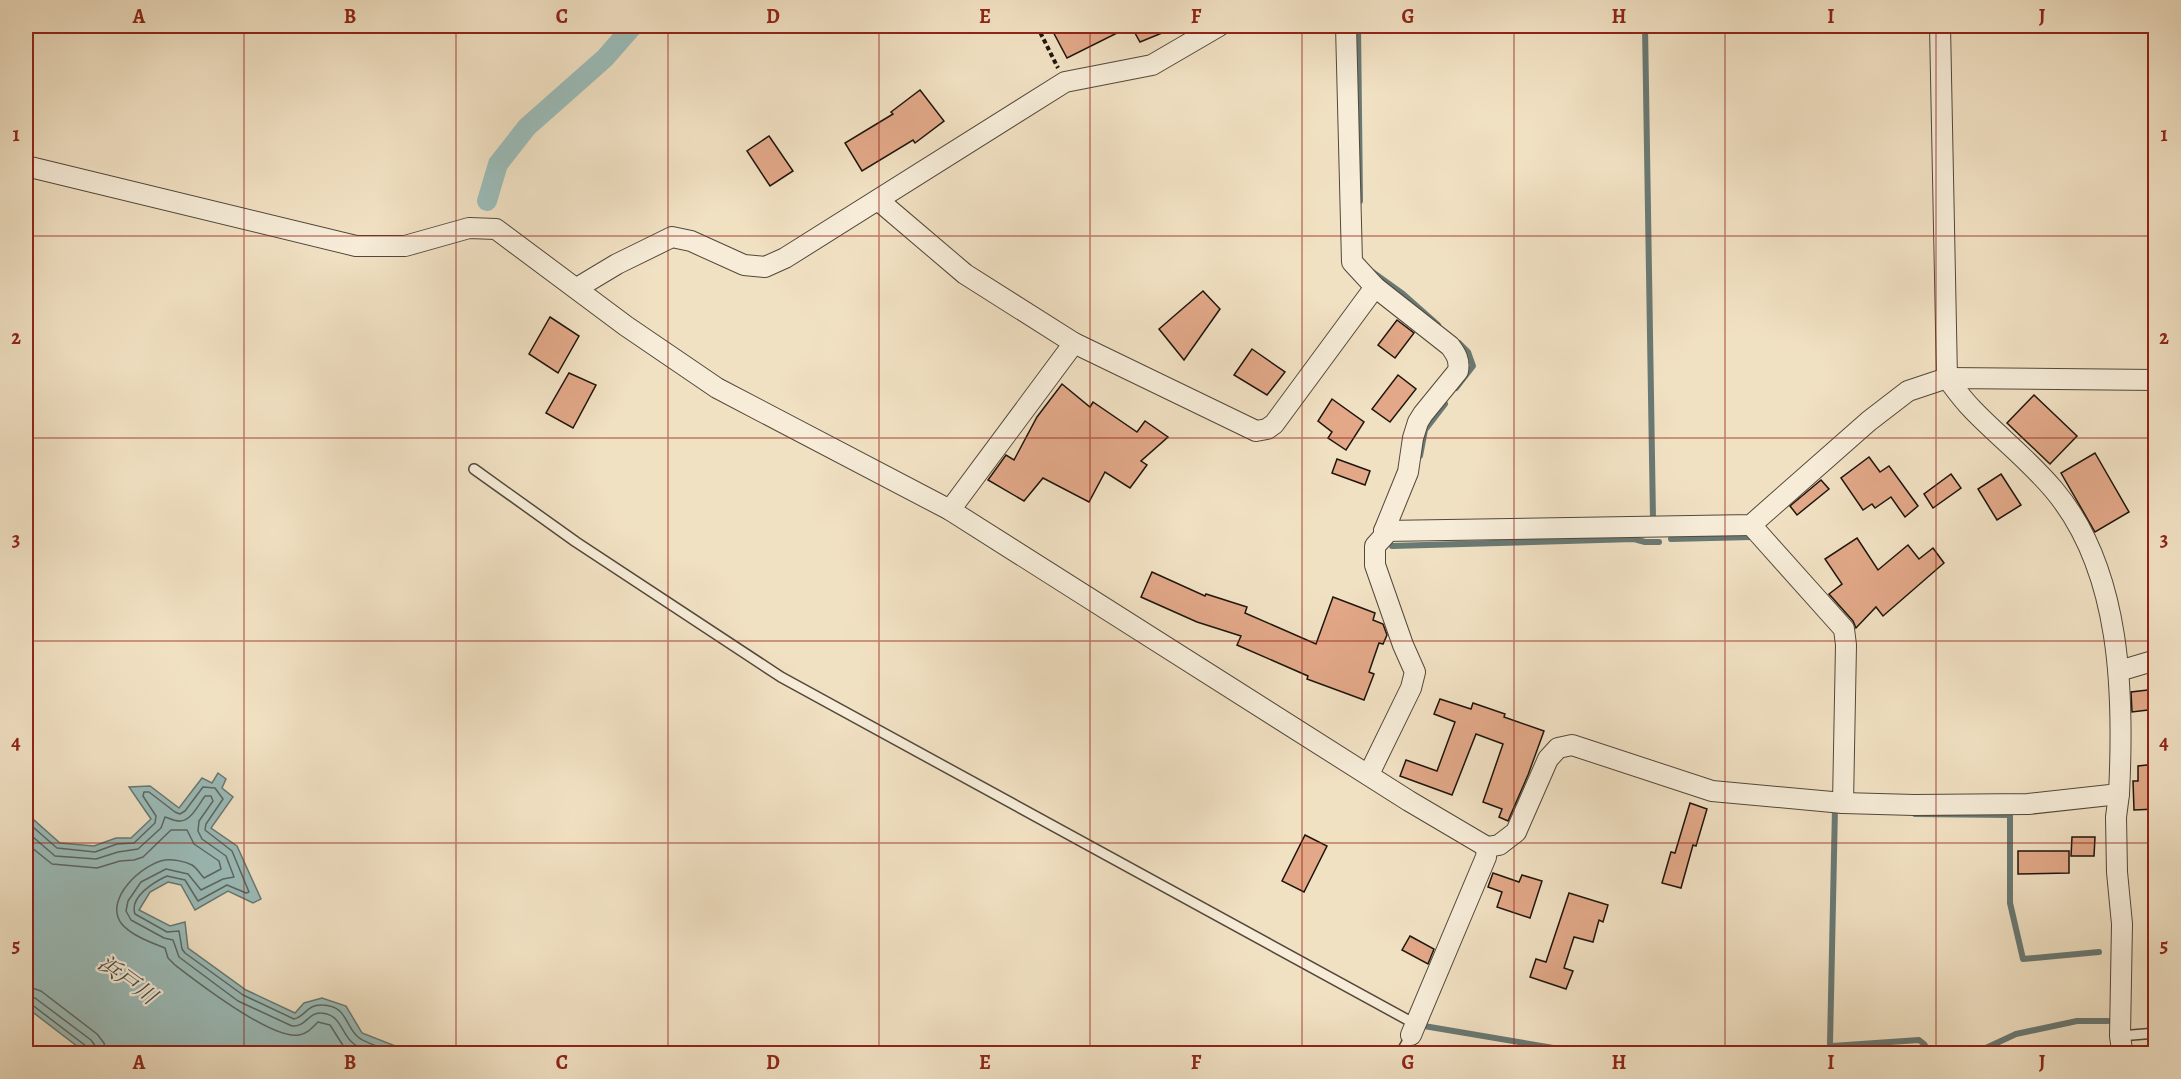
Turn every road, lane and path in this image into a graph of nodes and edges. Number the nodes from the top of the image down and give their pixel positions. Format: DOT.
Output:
graph roads {
  1 [pos="1037,26"];
  2 [pos="1219,26"];
  3 [pos="1346,26"];
  4 [pos="1940,26"];
  5 [pos="1065,82"];
  6 [pos="26,166"];
  7 [pos="878,200"];
  8 [pos="1375,287"];
  9 [pos="577,288"];
  10 [pos="1074,343"];
  11 [pos="1947,378"];
  12 [pos="2156,380"];
  13 [pos="474,469"];
  14 [pos="950,510"];
  15 [pos="1750,525"];
  16 [pos="1384,531"];
  17 [pos="2156,660"];
  18 [pos="2119,671"];
  19 [pos="1369,774"];
  20 [pos="2119,794"];
  21 [pos="1843,803"];
  22 [pos="1487,847"];
  23 [pos="1414,1030"];
  24 [pos="2156,1033"];
  25 [pos="2121,1043"];
  26 [pos="1422,1053"];
  1 -- 5 [label="path"];
  2 -- 5 [label="street"];
  3 -- 8 [label="street"];
  4 -- 11 [label="street"];
  5 -- 7 [label="street"];
  6 -- 9 [label="street"];
  7 -- 9 [label="street"];
  7 -- 10 [label="street"];
  8 -- 10 [label="street"];
  8 -- 16 [label="street"];
  9 -- 14 [label="street"];
  10 -- 14 [label="street"];
  11 -- 12 [label="street"];
  11 -- 15 [label="street"];
  11 -- 18 [label="street"];
  13 -- 23 [label="lane"];
  14 -- 19 [label="street"];
  15 -- 16 [label="street"];
  15 -- 21 [label="street"];
  16 -- 19 [label="street"];
  17 -- 18 [label="street"];
  18 -- 20 [label="street"];
  19 -- 22 [label="street"];
  20 -- 21 [label="street"];
  20 -- 25 [label="street"];
  21 -- 22 [label="street"];
  22 -- 23 [label="street"];
  23 -- 26 [label="lane"];
  24 -- 25 [label="lane"];
}
